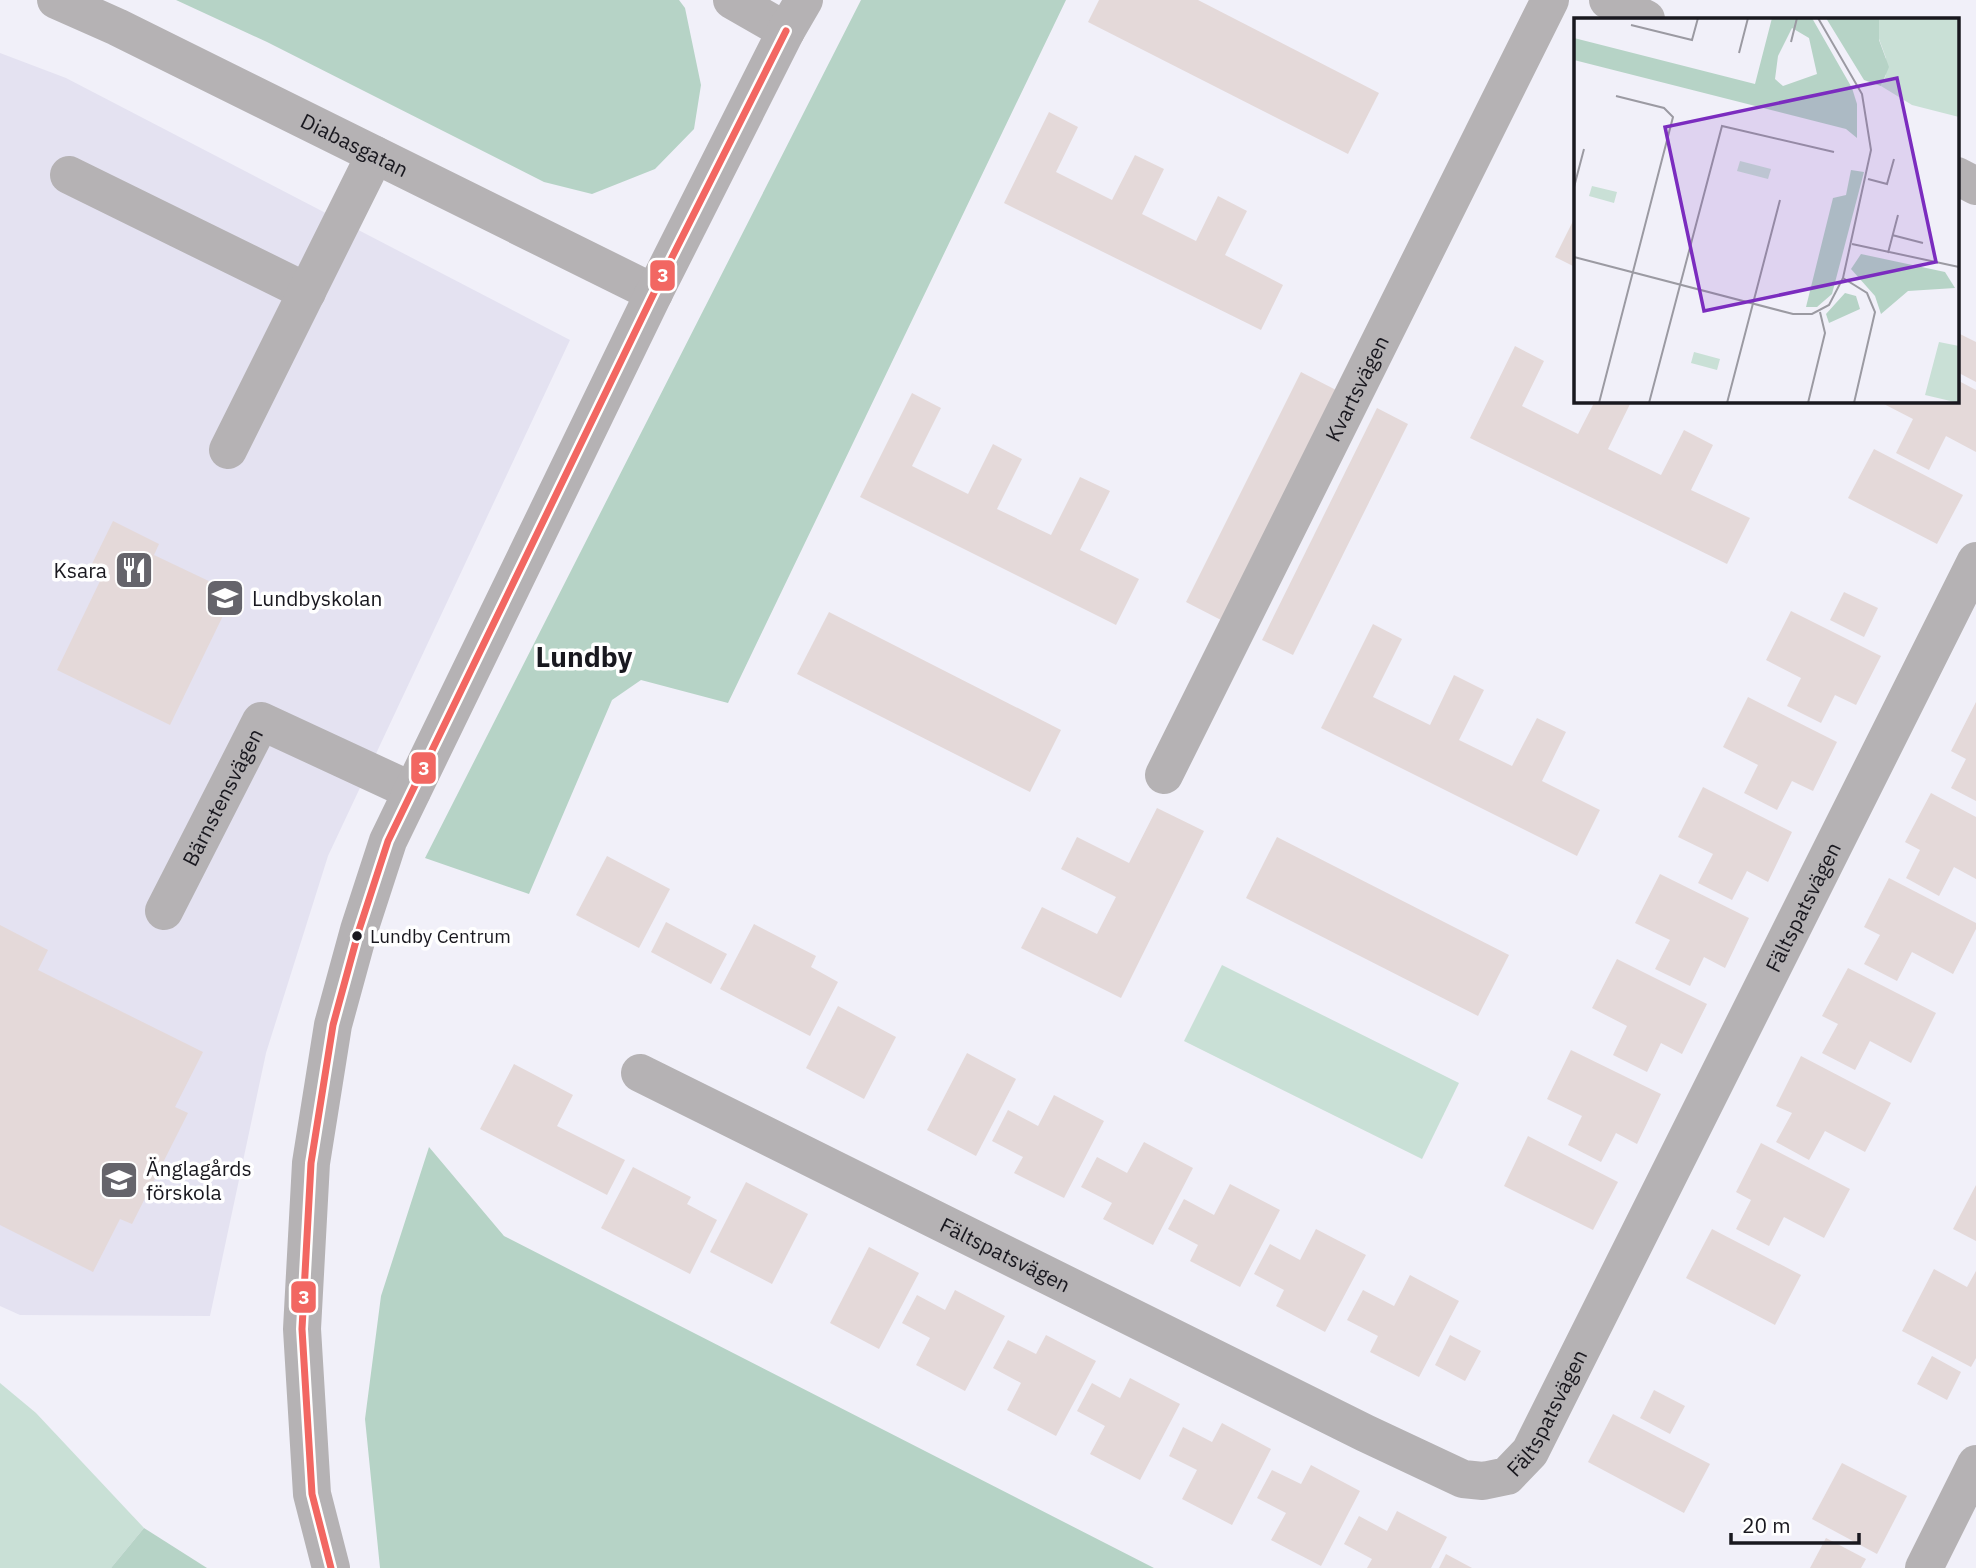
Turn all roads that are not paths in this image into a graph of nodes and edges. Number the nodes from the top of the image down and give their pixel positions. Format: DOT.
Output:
graph roads {
  1 [pos="56,0"];
  2 [pos="732,0"];
  3 [pos="1550,0"];
  4 [pos="1608,0"];
  5 [pos="795,16"];
  6 [pos="1644,18"];
  7 [pos="374,155"];
  8 [pos="69,176"];
  9 [pos="1958,177"];
  10 [pos="1976,186"];
  11 [pos="307,292"];
  12 [pos="654,293"];
  13 [pos="228,450"];
  14 [pos="1976,561"];
  15 [pos="1164,775"];
  16 [pos="412,791"];
  17 [pos="164,911"];
  18 [pos="640,1073"];
  19 [pos="1976,1464"];
  20 [pos="331,1568"];
  21 [pos="1924,1568"];
  1 -- 7 [label="street, Diabasgatan"];
  2 -- 5 [label="street"];
  3 -- 15 [label="street, Kvartsvägen"];
  4 -- 6 [label="street"];
  5 -- 12 [label="street"];
  7 -- 11 [label="street"];
  7 -- 12 [label="street, Diabasgatan"];
  8 -- 11 [label="street"];
  9 -- 10 [label="street"];
  11 -- 13 [label="street"];
  12 -- 16 [label="street"];
  14 -- 18 [label="street, Fältspatsvägen"];
  16 -- 17 [label="street, Bärnstensvägen"];
  16 -- 20 [label="street"];
  19 -- 21 [label="street"];
}
